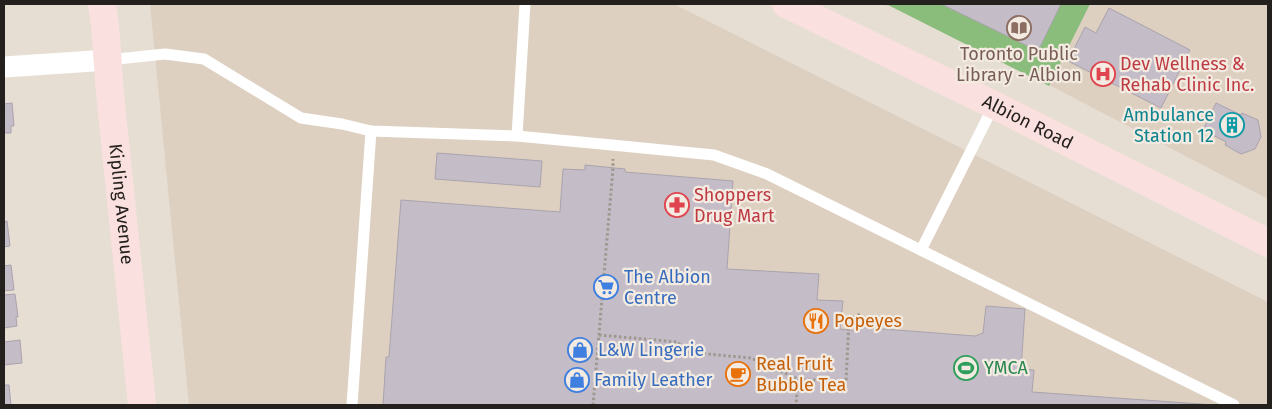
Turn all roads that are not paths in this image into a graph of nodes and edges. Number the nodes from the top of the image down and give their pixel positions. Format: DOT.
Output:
graph roads {
  1 [pos="102,4"];
  2 [pos="525,4"];
  3 [pos="792,5"];
  4 [pos="108,60"];
  5 [pos="4,67"];
  6 [pos="994,105"];
  7 [pos="371,131"];
  8 [pos="517,136"];
  9 [pos="1268,243"];
  10 [pos="921,250"];
  11 [pos="142,405"];
  12 [pos="352,405"];
  13 [pos="1234,405"];
  1 -- 4 [label="main road, Kipling Avenue"];
  2 -- 8 [label="lane"];
  3 -- 6 [label="main road, Albion Road"];
  4 -- 5 [label="street"];
  4 -- 7 [label="lane"];
  4 -- 11 [label="main road, Kipling Avenue"];
  6 -- 9 [label="main road, Albion Road"];
  6 -- 10 [label="lane"];
  7 -- 8 [label="lane"];
  7 -- 12 [label="lane"];
  8 -- 10 [label="lane"];
  10 -- 13 [label="lane"];
}
